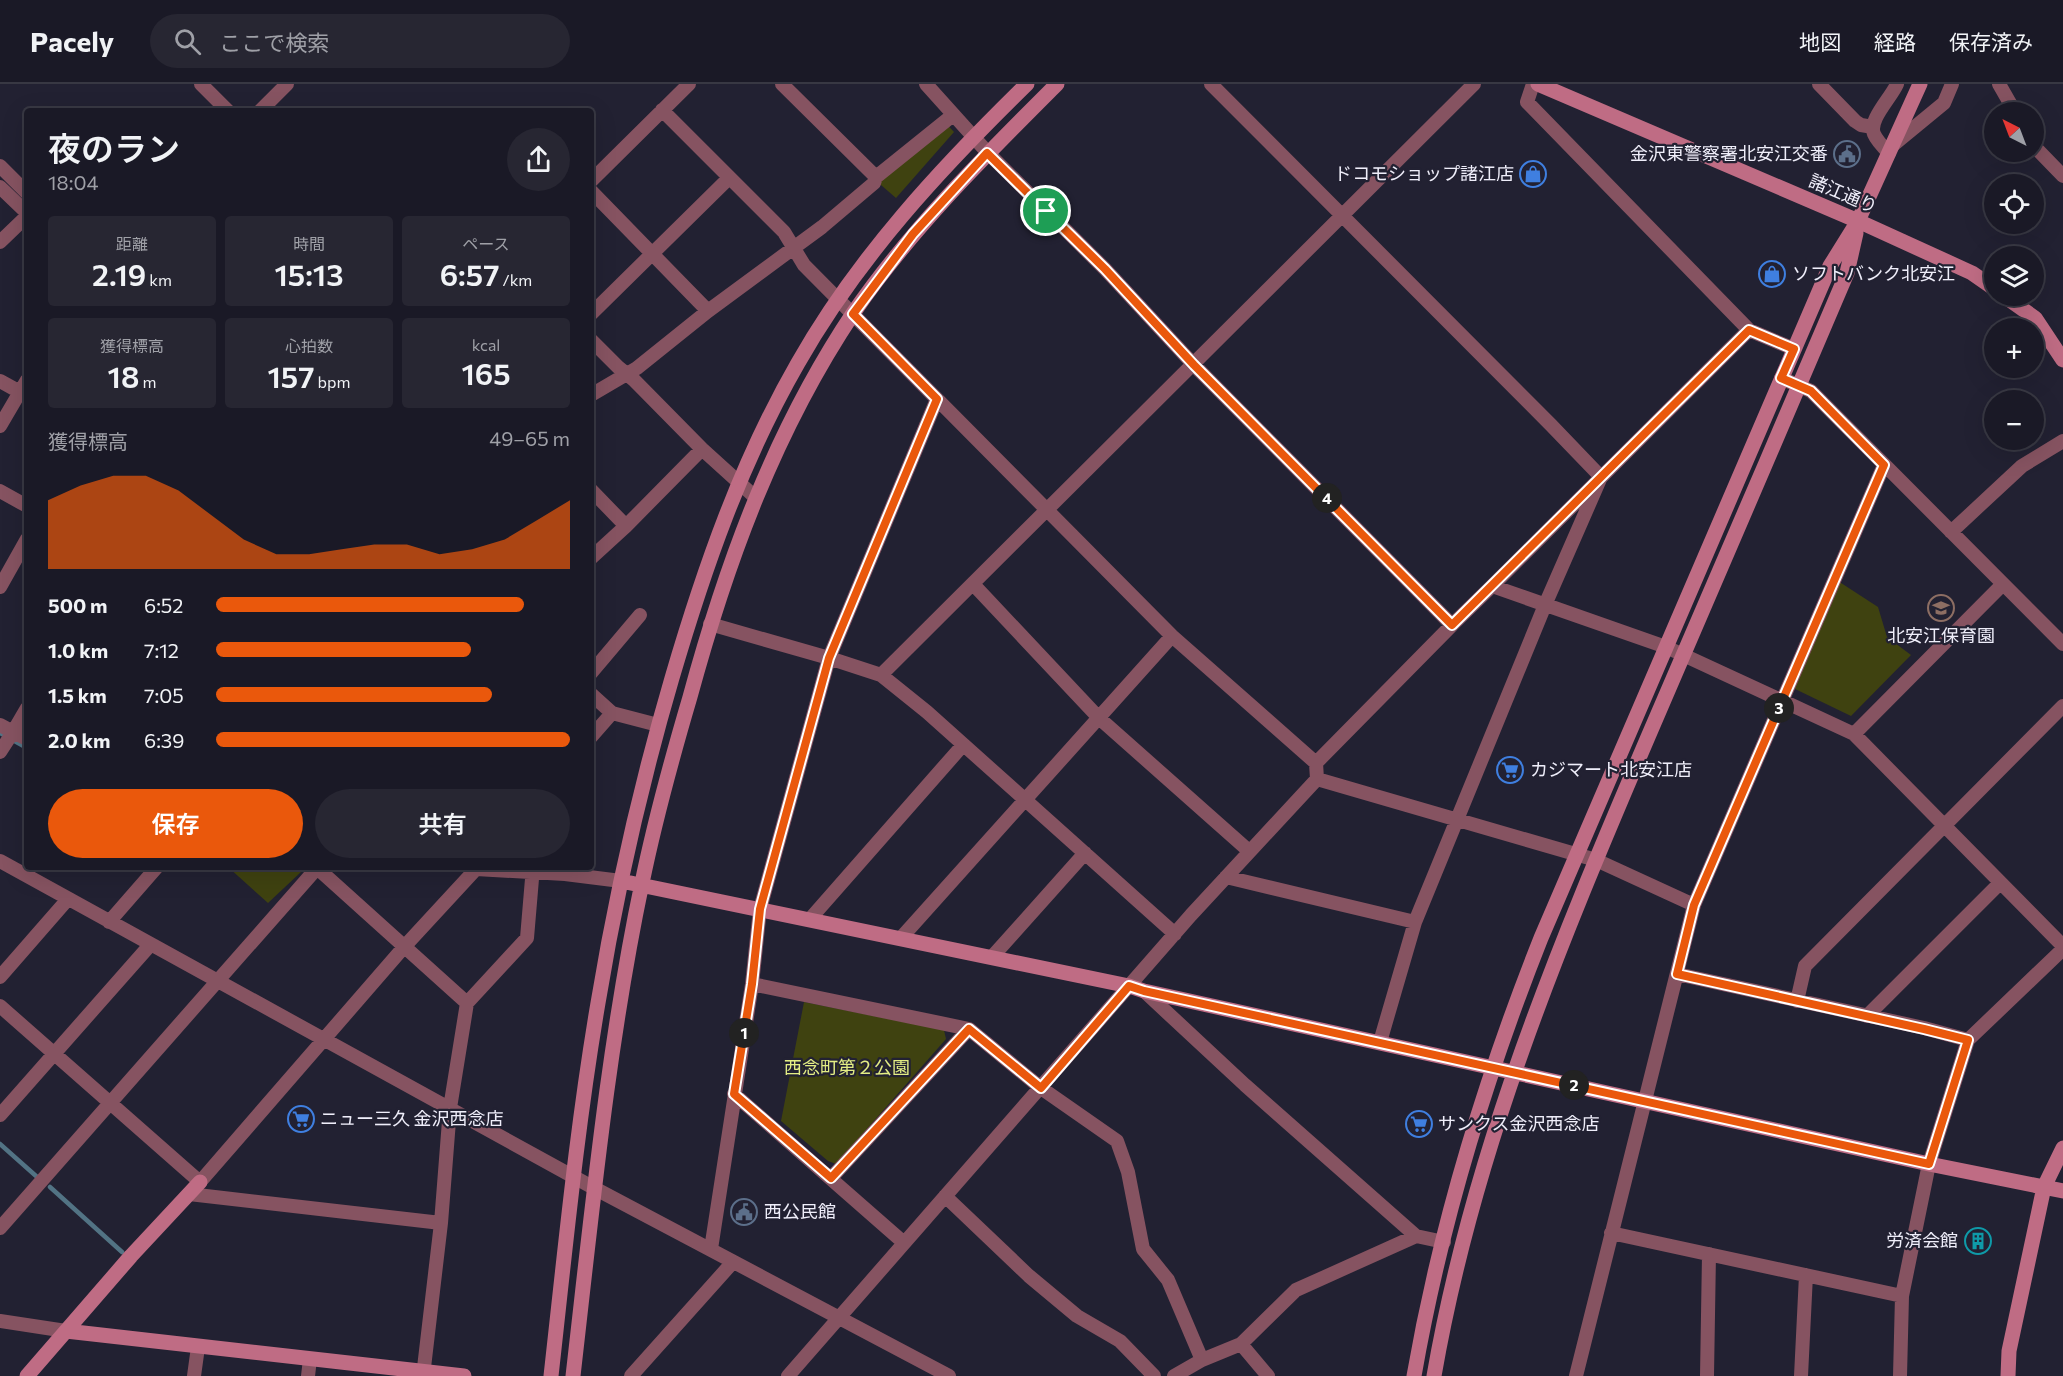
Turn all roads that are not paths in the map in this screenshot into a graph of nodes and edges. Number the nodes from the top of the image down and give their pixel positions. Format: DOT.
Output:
graph roads {
  1 [pos="201,84"];
  2 [pos="287,84"];
  3 [pos="688,84"];
  4 [pos="783,84"];
  5 [pos="926,84"];
  6 [pos="1027,84"];
  7 [pos="1057,84"];
  8 [pos="1211,84"];
  9 [pos="1474,84"];
  10 [pos="1533,84"];
  11 [pos="1538,84"];
  12 [pos="1819,84"];
  13 [pos="1897,84"];
  14 [pos="1952,84"];
  15 [pos="2000,84"];
  16 [pos="1919,87"];
  17 [pos="2010,102"];
  18 [pos="225,108"];
  19 [pos="263,108"];
  20 [pos="662,110"];
  21 [pos="953,115"];
  22 [pos="1873,127"];
  23 [pos="973,136"];
  24 [pos="1891,149"];
  25 [pos="987,153"];
  26 [pos="2044,156"];
  27 [pos="1,168"];
  28 [pos="2063,176"];
  29 [pos="876,177"];
  30 [pos="594,178"];
  31 [pos="729,178"];
  32 [pos="0,187"];
  33 [pos="24,190"];
  34 [pos="594,194"];
  35 [pos="24,212"];
  36 [pos="1343,216"];
  37 [pos="24,218"];
  38 [pos="1858,221"];
  39 [pos="0,242"];
  40 [pos="794,246"];
  41 [pos="653,254"];
  42 [pos="1984,281"];
  43 [pos="838,299"];
  44 [pos="2018,306"];
  45 [pos="594,311"];
  46 [pos="708,311"];
  47 [pos="853,314"];
  48 [pos="1749,330"];
  49 [pos="594,343"];
  50 [pos="1794,349"];
  51 [pos="2063,360"];
  52 [pos="1194,365"];
  53 [pos="627,374"];
  54 [pos="1781,378"];
  55 [pos="0,381"];
  56 [pos="24,385"];
  57 [pos="1799,386"];
  58 [pos="20,392"];
  59 [pos="594,393"];
  60 [pos="937,399"];
  61 [pos="0,426"];
  62 [pos="2063,441"];
  63 [pos="702,449"];
  64 [pos="1884,465"];
  65 [pos="1600,477"];
  66 [pos="738,483"];
  67 [pos="0,491"];
  68 [pos="594,493"];
  69 [pos="755,497"];
  70 [pos="24,504"];
  71 [pos="1047,511"];
  72 [pos="626,526"];
  73 [pos="1951,532"];
  74 [pos="24,544"];
  75 [pos="594,555"];
  76 [pos="973,584"];
  77 [pos="2003,584"];
  78 [pos="1492,586"];
  79 [pos="0,587"];
  80 [pos="1545,605"];
  81 [pos="640,615"];
  82 [pos="710,624"];
  83 [pos="1452,625"];
  84 [pos="1172,636"];
  85 [pos="2063,644"];
  86 [pos="1666,647"];
  87 [pos="1683,655"];
  88 [pos="829,658"];
  89 [pos="594,669"];
  90 [pos="881,675"];
  91 [pos="594,697"];
  92 [pos="1782,700"];
  93 [pos="2063,706"];
  94 [pos="24,712"];
  95 [pos="612,713"];
  96 [pos="1099,718"];
  97 [pos="658,725"];
  98 [pos="594,734"];
  99 [pos="1854,734"];
  100 [pos="6,738"];
  101 [pos="24,739"];
  102 [pos="963,745"];
  103 [pos="1316,763"];
  104 [pos="1317,778"];
  105 [pos="1026,800"];
  106 [pos="1457,818"];
  107 [pos="1944,826"];
  108 [pos="1249,851"];
  109 [pos="1085,853"];
  110 [pos="1578,855"];
  111 [pos="1596,860"];
  112 [pos="0,861"];
  113 [pos="154,870"];
  114 [pos="313,870"];
  115 [pos="319,870"];
  116 [pos="474,870"];
  117 [pos="533,870"];
  118 [pos="1226,877"];
  119 [pos="621,881"];
  120 [pos="2001,883"];
  121 [pos="641,884"];
  122 [pos="68,899"];
  123 [pos="1694,905"];
  124 [pos="760,909"];
  125 [pos="810,920"];
  126 [pos="109,922"];
  127 [pos="1415,922"];
  128 [pos="1175,934"];
  129 [pos="901,938"];
  130 [pos="151,944"];
  131 [pos="404,947"];
  132 [pos="2063,948"];
  133 [pos="992,957"];
  134 [pos="1677,974"];
  135 [pos="0,977"];
  136 [pos="218,981"];
  137 [pos="752,984"];
  138 [pos="1129,986"];
  139 [pos="1144,991"];
  140 [pos="1797,1001"];
  141 [pos="467,1003"];
  142 [pos="0,1006"];
  143 [pos="1867,1016"];
  144 [pos="969,1029"];
  145 [pos="323,1039"];
  146 [pos="1968,1040"];
  147 [pos="1380,1042"];
  148 [pos="54,1054"];
  149 [pos="1493,1068"];
  150 [pos="1514,1072"];
  151 [pos="1041,1088"];
  152 [pos="734,1094"];
  153 [pos="1644,1101"];
  154 [pos="110,1103"];
  155 [pos="450,1108"];
  156 [pos="0,1115"];
  157 [pos="2063,1148"];
  158 [pos="1929,1164"];
  159 [pos="573,1175"];
  160 [pos="831,1178"];
  161 [pos="200,1182"];
  162 [pos="2044,1187"];
  163 [pos="594,1188"];
  164 [pos="2063,1191"];
  165 [pos="189,1194"];
  166 [pos="945,1196"];
  167 [pos="441,1223"];
  168 [pos="0,1228"];
  169 [pos="1611,1233"];
  170 [pos="1416,1236"];
  171 [pos="903,1242"];
  172 [pos="1444,1242"];
  173 [pos="711,1249"];
  174 [pos="1708,1254"];
  175 [pos="733,1262"];
  176 [pos="1806,1275"];
  177 [pos="1902,1296"];
  178 [pos="1427,1313"];
  179 [pos="840,1317"];
  180 [pos="1444,1317"];
  181 [pos="0,1321"];
  182 [pos="66,1331"];
  183 [pos="1241,1344"];
  184 [pos="198,1347"];
  185 [pos="310,1359"];
  186 [pos="1202,1360"];
  187 [pos="424,1374"];
  188 [pos="792,1375"];
  189 [pos="27,1376"];
  190 [pos="194,1376"];
  191 [pos="308,1376"];
  192 [pos="464,1376"];
  193 [pos="551,1376"];
  194 [pos="573,1376"];
  195 [pos="631,1376"];
  196 [pos="949,1376"];
  197 [pos="1154,1376"];
  198 [pos="1174,1376"];
  199 [pos="1268,1376"];
  200 [pos="1414,1376"];
  201 [pos="1434,1376"];
  202 [pos="1576,1376"];
  203 [pos="1707,1376"];
  204 [pos="1801,1376"];
  205 [pos="1900,1376"];
  206 [pos="2008,1376"];
  1 -- 18 [label="street"];
  2 -- 19 [label="street"];
  3 -- 20 [label="street"];
  4 -- 29 [label="street"];
  5 -- 21 [label="street"];
  6 -- 23 [label="street"];
  7 -- 25 [label="street"];
  8 -- 36 [label="street"];
  9 -- 36 [label="street"];
  10 -- 48 [label="street"];
  11 -- 38 [label="street, 諸江通り"];
  12 -- 22 [label="street"];
  13 -- 22 [label="street"];
  14 -- 24 [label="street"];
  15 -- 17 [label="street"];
  16 -- 24 [label="street"];
  20 -- 30 [label="street"];
  20 -- 31 [label="street"];
  21 -- 23 [label="street"];
  21 -- 29 [label="street"];
  22 -- 24 [label="street"];
  23 -- 25 [label="street"];
  23 -- 43 [label="street"];
  24 -- 38 [label="street"];
  25 -- 47 [label="street"];
  25 -- 52 [label="street"];
  26 -- 28 [label="street"];
  27 -- 33 [label="street"];
  29 -- 40 [label="street"];
  31 -- 40 [label="street"];
  31 -- 41 [label="street"];
  32 -- 35 [label="street"];
  34 -- 41 [label="street"];
  36 -- 52 [label="street"];
  36 -- 65 [label="street"];
  37 -- 39 [label="street"];
  38 -- 42 [label="street, 諸江通り"];
  38 -- 50 [label="street"];
  38 -- 57 [label="street"];
  40 -- 43 [label="street"];
  40 -- 46 [label="street"];
  41 -- 45 [label="street"];
  41 -- 46 [label="street"];
  43 -- 47 [label="street"];
  43 -- 66 [label="street"];
  44 -- 51 [label="street"];
  46 -- 53 [label="street"];
  47 -- 60 [label="street"];
  47 -- 69 [label="street"];
  48 -- 50 [label="street"];
  48 -- 65 [label="street"];
  49 -- 53 [label="street"];
  50 -- 54 [label="street"];
  52 -- 71 [label="street"];
  52 -- 83 [label="street"];
  53 -- 59 [label="street"];
  53 -- 63 [label="street"];
  54 -- 57 [label="street"];
  54 -- 86 [label="street"];
  55 -- 58 [label="street"];
  56 -- 58 [label="street"];
  57 -- 64 [label="street"];
  57 -- 87 [label="street"];
  58 -- 61 [label="street"];
  60 -- 71 [label="street"];
  60 -- 88 [label="street"];
  62 -- 73 [label="street"];
  63 -- 66 [label="street"];
  63 -- 72 [label="street"];
  64 -- 73 [label="street"];
  64 -- 92 [label="street"];
  65 -- 78 [label="street"];
  65 -- 80 [label="street"];
  66 -- 69 [label="street"];
  66 -- 97 [label="street"];
  67 -- 70 [label="street"];
  68 -- 72 [label="street"];
  69 -- 82 [label="street"];
  71 -- 76 [label="street"];
  71 -- 84 [label="street"];
  72 -- 75 [label="street"];
  73 -- 77 [label="street"];
  74 -- 79 [label="street"];
  76 -- 90 [label="street"];
  76 -- 96 [label="street"];
  77 -- 85 [label="street"];
  77 -- 99 [label="street"];
  78 -- 80 [label="street"];
  78 -- 83 [label="street"];
  80 -- 86 [label="street"];
  80 -- 106 [label="street"];
  81 -- 89 [label="street"];
  82 -- 88 [label="street"];
  82 -- 121 [label="street"];
  83 -- 103 [label="street"];
  84 -- 96 [label="street"];
  84 -- 103 [label="street"];
  86 -- 87 [label="street"];
  86 -- 110 [label="street"];
  87 -- 92 [label="street"];
  87 -- 111 [label="street"];
  88 -- 90 [label="street"];
  88 -- 124 [label="street"];
  90 -- 102 [label="street"];
  91 -- 95 [label="street"];
  92 -- 99 [label="street"];
  92 -- 123 [label="street"];
  93 -- 107 [label="street"];
  94 -- 100 [label="street"];
  95 -- 97 [label="street"];
  95 -- 98 [label="street"];
  96 -- 105 [label="street"];
  96 -- 108 [label="street"];
  97 -- 119 [label="street"];
  99 -- 107 [label="street"];
  100 -- 101 [label="street"];
  102 -- 105 [label="street"];
  102 -- 125 [label="street"];
  103 -- 104 [label="street"];
  104 -- 106 [label="street"];
  104 -- 108 [label="street"];
  105 -- 109 [label="street"];
  105 -- 129 [label="street"];
  106 -- 110 [label="street"];
  106 -- 127 [label="street"];
  107 -- 120 [label="street"];
  107 -- 140 [label="street"];
  108 -- 118 [label="street"];
  109 -- 128 [label="street"];
  109 -- 133 [label="street"];
  110 -- 111 [label="street"];
  110 -- 149 [label="street"];
  111 -- 123 [label="street"];
  111 -- 150 [label="street"];
  112 -- 122 [label="street"];
  113 -- 126 [label="street"];
  114 -- 136 [label="street"];
  115 -- 131 [label="street"];
  116 -- 131 [label="street"];
  117 -- 119 [label="street"];
  117 -- 141 [label="street"];
  118 -- 127 [label="street"];
  118 -- 128 [label="street"];
  119 -- 121 [label="street"];
  119 -- 159 [label="street"];
  120 -- 132 [label="street"];
  120 -- 143 [label="street"];
  121 -- 124 [label="street"];
  121 -- 163 [label="street"];
  122 -- 126 [label="street"];
  122 -- 135 [label="street"];
  123 -- 134 [label="street"];
  124 -- 125 [label="street"];
  124 -- 137 [label="street"];
  125 -- 129 [label="street"];
  126 -- 130 [label="street"];
  127 -- 147 [label="street"];
  128 -- 138 [label="street"];
  129 -- 133 [label="street"];
  130 -- 136 [label="street"];
  130 -- 148 [label="street"];
  131 -- 141 [label="street"];
  131 -- 145 [label="street"];
  132 -- 146 [label="street"];
  133 -- 138 [label="street"];
  134 -- 140 [label="street"];
  134 -- 153 [label="street"];
  136 -- 145 [label="street"];
  136 -- 154 [label="street"];
  137 -- 144 [label="street"];
  137 -- 152 [label="street"];
  138 -- 139 [label="street"];
  138 -- 151 [label="street"];
  139 -- 147 [label="street"];
  139 -- 170 [label="street"];
  140 -- 143 [label="street"];
  141 -- 155 [label="street"];
  142 -- 148 [label="street"];
  143 -- 146 [label="street"];
  144 -- 151 [label="street"];
  144 -- 160 [label="street"];
  145 -- 155 [label="street"];
  145 -- 161 [label="street"];
  146 -- 158 [label="street"];
  147 -- 149 [label="street"];
  148 -- 154 [label="street"];
  148 -- 156 [label="street"];
  149 -- 150 [label="street"];
  149 -- 172 [label="street"];
  150 -- 153 [label="street"];
  150 -- 180 [label="street"];
  151 -- 166 [label="street"];
  151 -- 186 [label="street"];
  152 -- 160 [label="street"];
  152 -- 173 [label="street"];
  153 -- 158 [label="street"];
  153 -- 169 [label="street"];
  154 -- 161 [label="street"];
  154 -- 168 [label="street"];
  155 -- 159 [label="street"];
  155 -- 167 [label="street"];
  157 -- 162 [label="street"];
  158 -- 162 [label="street"];
  158 -- 177 [label="street"];
  159 -- 163 [label="street"];
  159 -- 193 [label="street"];
  160 -- 171 [label="street"];
  161 -- 165 [label="street"];
  162 -- 164 [label="street"];
  162 -- 206 [label="street"];
  163 -- 173 [label="street"];
  163 -- 194 [label="street"];
  165 -- 167 [label="street"];
  165 -- 182 [label="street"];
  166 -- 171 [label="street"];
  166 -- 197 [label="street"];
  167 -- 187 [label="street"];
  169 -- 174 [label="street"];
  169 -- 202 [label="street"];
  170 -- 172 [label="street"];
  170 -- 183 [label="street"];
  171 -- 179 [label="street"];
  172 -- 178 [label="street"];
  173 -- 175 [label="street"];
  174 -- 176 [label="street"];
  174 -- 203 [label="street"];
  175 -- 179 [label="street"];
  175 -- 195 [label="street"];
  176 -- 177 [label="street"];
  176 -- 204 [label="street"];
  177 -- 205 [label="street"];
  178 -- 180 [label="street"];
  178 -- 200 [label="street"];
  179 -- 188 [label="street"];
  179 -- 196 [label="street"];
  180 -- 201 [label="street"];
  181 -- 182 [label="street"];
  182 -- 184 [label="street"];
  182 -- 189 [label="street"];
  183 -- 186 [label="street"];
  183 -- 199 [label="street"];
  184 -- 185 [label="street"];
  184 -- 190 [label="street"];
  185 -- 187 [label="street"];
  185 -- 191 [label="street"];
  186 -- 198 [label="street"];
  187 -- 192 [label="street"];
}
